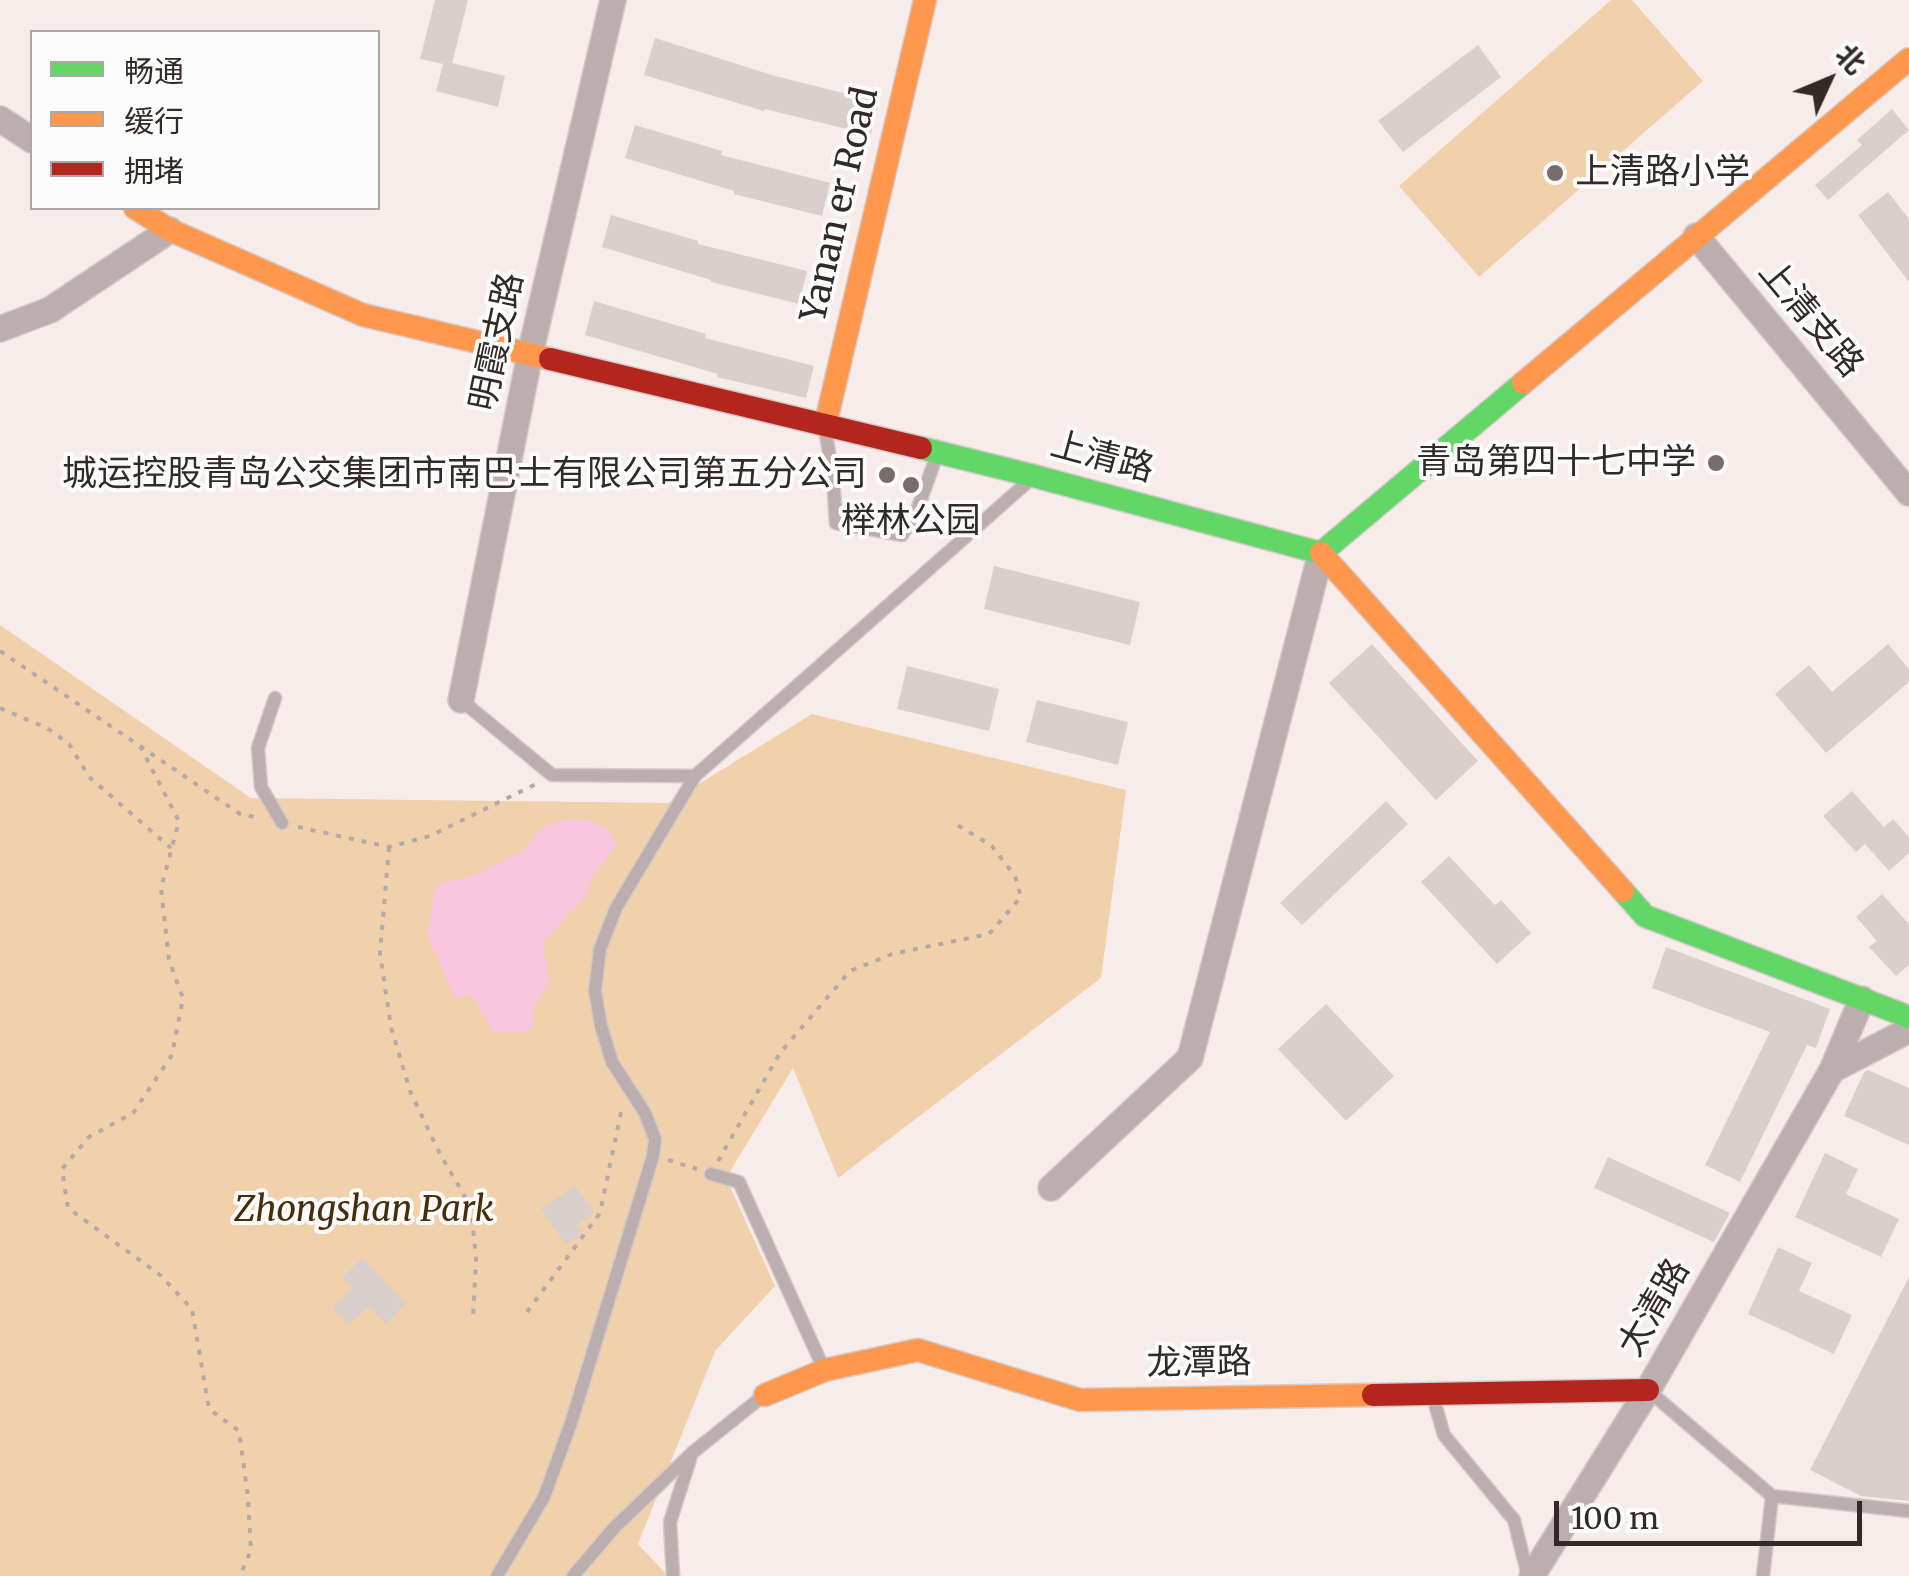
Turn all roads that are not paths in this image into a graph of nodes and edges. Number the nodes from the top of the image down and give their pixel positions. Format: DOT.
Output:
graph roads {
  1 [pos="613,0"];
  2 [pos="924,0"];
  3 [pos="1909,58"];
  4 [pos="0,119"];
  5 [pos="30,139"];
  6 [pos="138,210"];
  7 [pos="170,230"];
  8 [pos="1696,236"];
  9 [pos="0,329"];
  10 [pos="530,354"];
  11 [pos="825,426"];
  12 [pos="938,453"];
  13 [pos="1034,476"];
  14 [pos="1909,492"];
  15 [pos="1321,552"];
  16 [pos="275,698"];
  17 [pos="462,700"];
  18 [pos="695,776"];
  19 [pos="282,823"];
  20 [pos="1862,999"];
  21 [pos="1909,1017"];
  22 [pos="1909,1030"];
  23 [pos="1832,1070"];
  24 [pos="711,1174"];
  25 [pos="1052,1188"];
  26 [pos="825,1370"];
  27 [pos="1648,1390"];
  28 [pos="1432,1394"];
  29 [pos="765,1395"];
  30 [pos="692,1453"];
  31 [pos="1772,1496"];
  32 [pos="1909,1511"];
  33 [pos="497,1576"];
  34 [pos="573,1576"];
  35 [pos="674,1576"];
  36 [pos="1530,1576"];
  37 [pos="1763,1576"];
  1 -- 10 [label="street, 明霞支路"];
  2 -- 11 [label="street, Yanan er Road"];
  3 -- 8 [label="street"];
  4 -- 5 [label="street"];
  6 -- 7 [label="street, 上清路"];
  7 -- 9 [label="street"];
  7 -- 10 [label="street, 上清路"];
  8 -- 14 [label="street, 上清支路"];
  8 -- 15 [label="street"];
  10 -- 11 [label="street, 上清路"];
  10 -- 17 [label="street, 明霞支路"];
  11 -- 12 [label="street, 上清路"];
  11 -- 12 [label="lane"];
  12 -- 13 [label="street, 上清路"];
  13 -- 15 [label="street, 上清路"];
  13 -- 18 [label="lane"];
  15 -- 20 [label="street"];
  15 -- 25 [label="street"];
  16 -- 19 [label="lane"];
  17 -- 18 [label="lane"];
  18 -- 33 [label="lane"];
  20 -- 21 [label="street"];
  20 -- 23 [label="street, 太清路"];
  22 -- 23 [label="street"];
  23 -- 27 [label="street, 太清路"];
  24 -- 26 [label="lane"];
  26 -- 28 [label="street, 龙潭路"];
  26 -- 29 [label="street, 龙潭路"];
  27 -- 28 [label="street, 龙潭路"];
  27 -- 31 [label="lane"];
  27 -- 36 [label="street, 太清路"];
  28 -- 36 [label="lane"];
  29 -- 30 [label="lane"];
  30 -- 34 [label="lane"];
  30 -- 35 [label="lane"];
  31 -- 32 [label="lane"];
  31 -- 37 [label="lane"];
}
